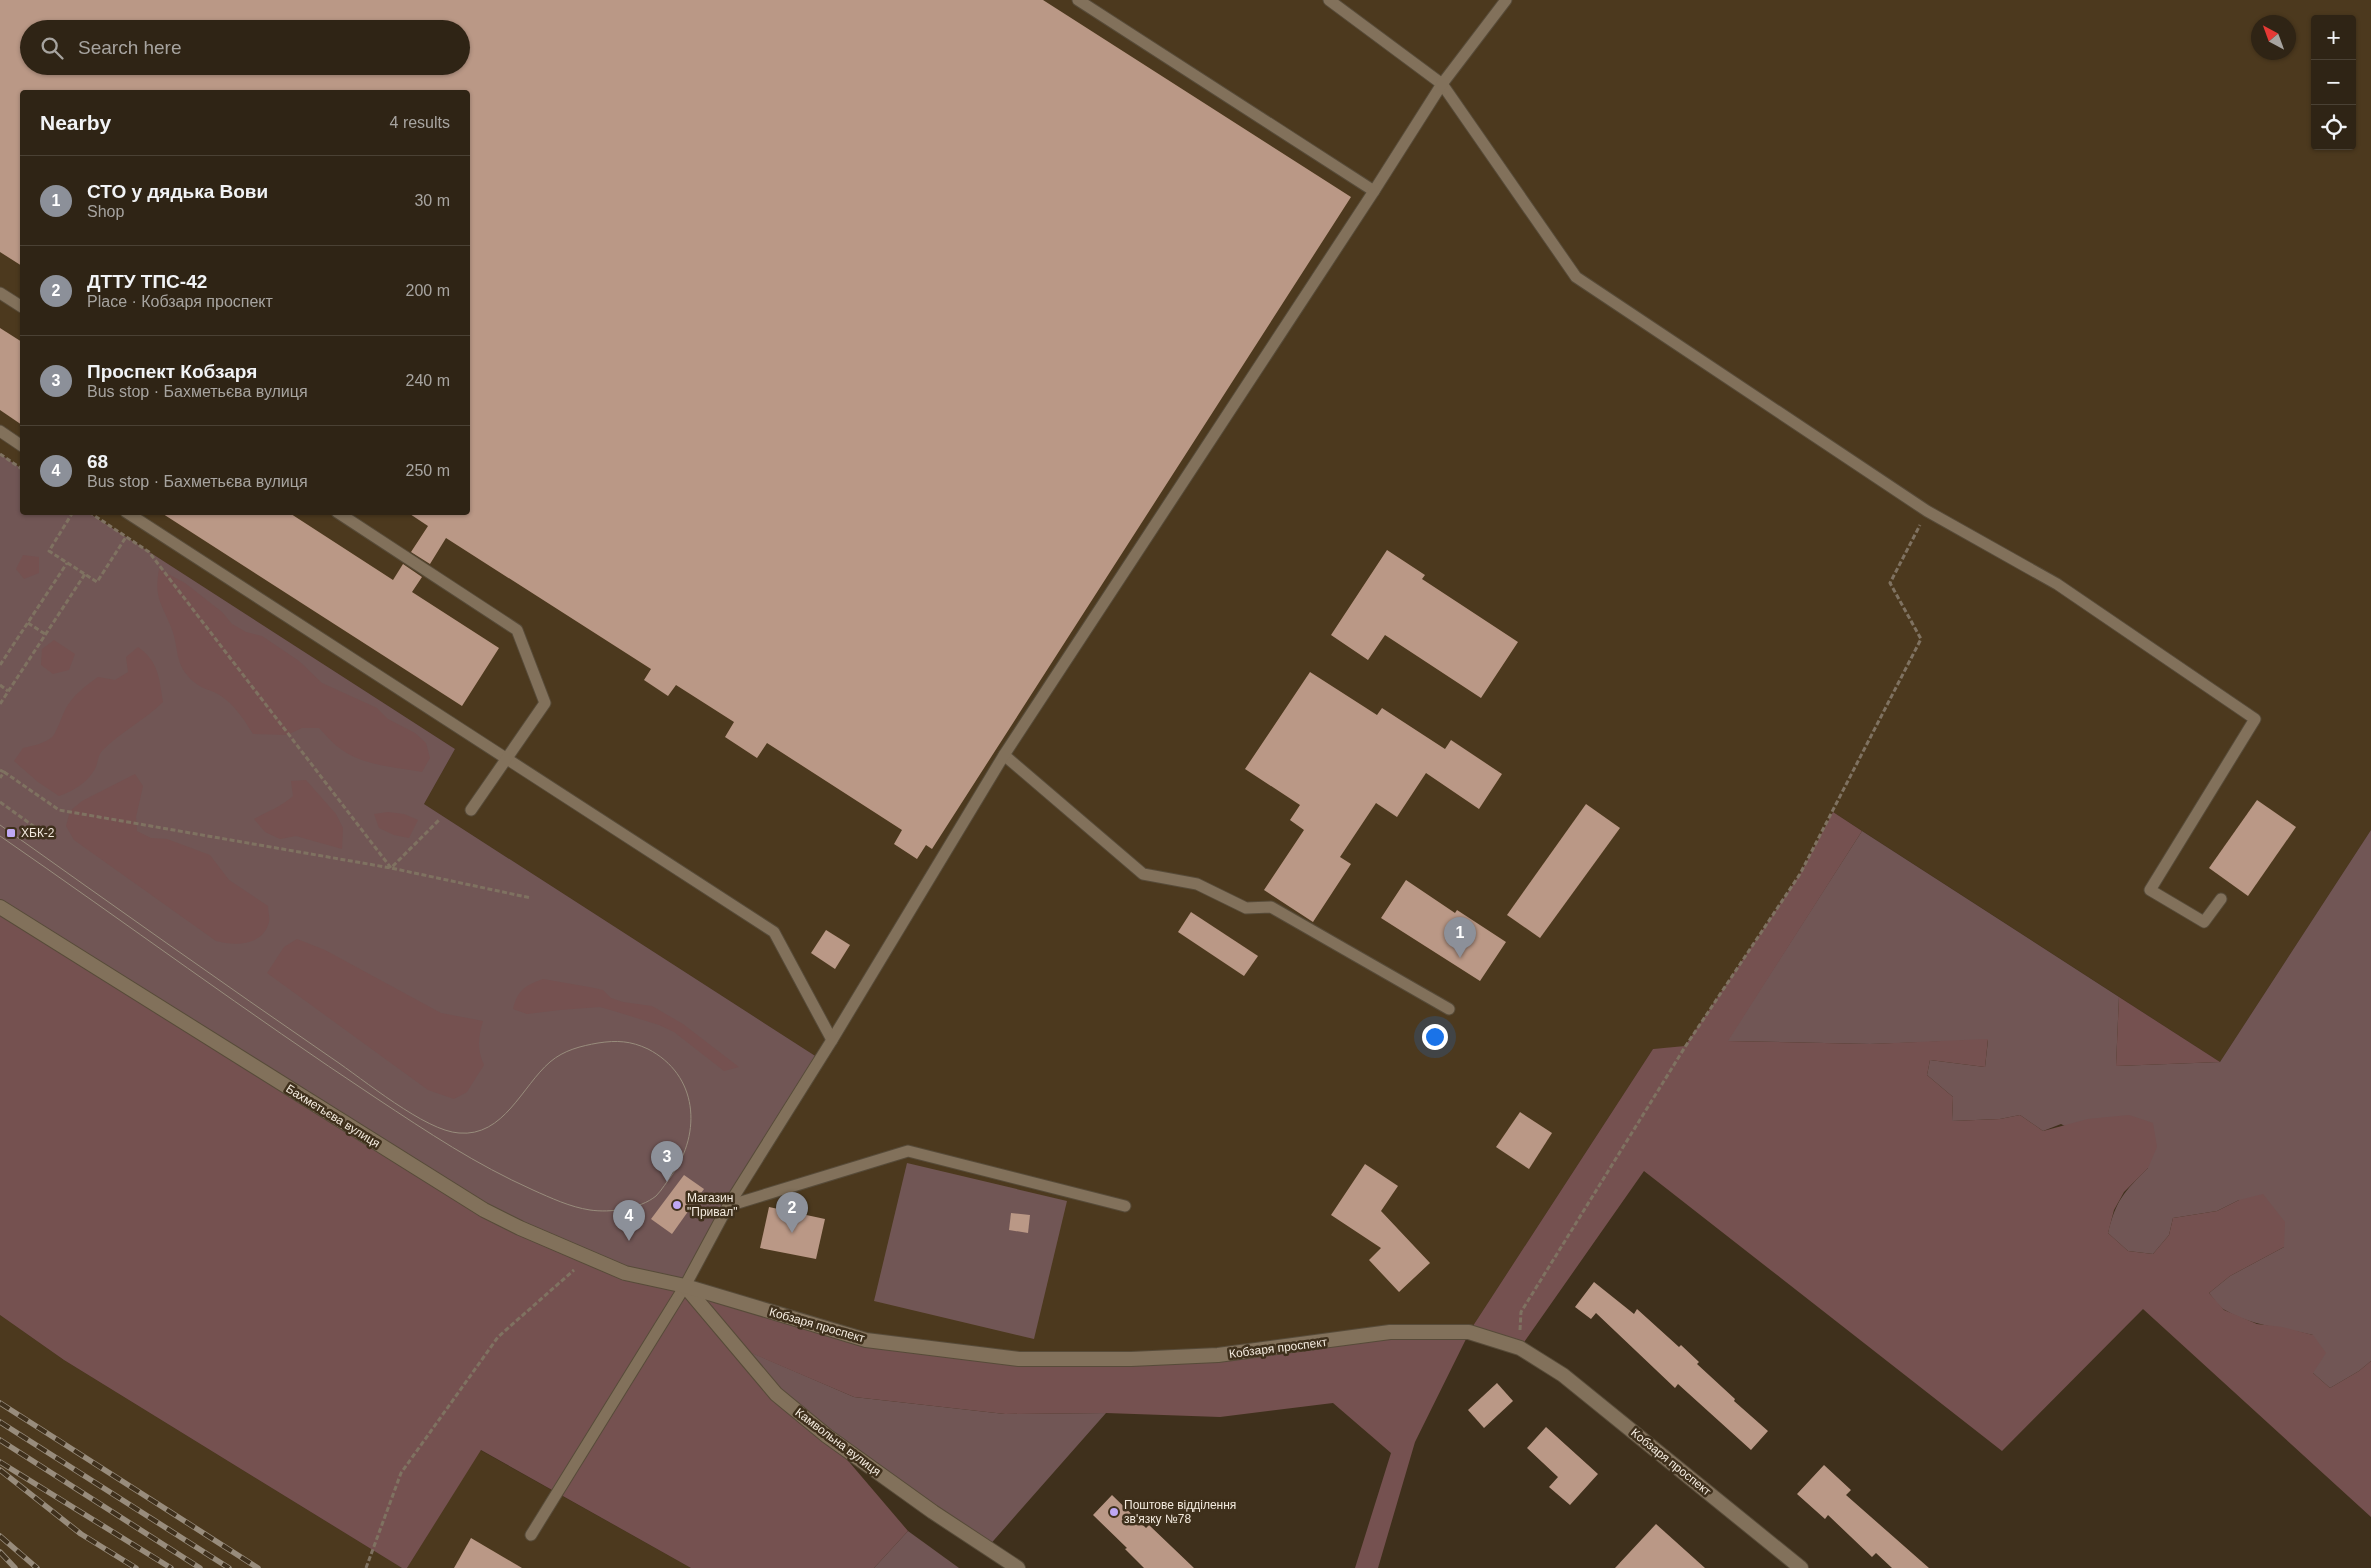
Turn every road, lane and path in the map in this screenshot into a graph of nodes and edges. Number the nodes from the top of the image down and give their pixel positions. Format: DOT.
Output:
graph roads {
  1 [pos="1078,0"];
  2 [pos="1329,0"];
  3 [pos="1506,0"];
  4 [pos="1442,84"];
  5 [pos="1374,191"];
  6 [pos="0,292"];
  7 [pos="20,306"];
  8 [pos="0,431"];
  9 [pos="20,445"];
  10 [pos="0,454"];
  11 [pos="20,468"];
  12 [pos="1927,511"];
  13 [pos="71,515"];
  14 [pos="93,515"];
  15 [pos="131,515"];
  16 [pos="342,515"];
  17 [pos="126,537"];
  18 [pos="67,563"];
  19 [pos="85,574"];
  20 [pos="28,623"];
  21 [pos="45,634"];
  22 [pos="0,666"];
  23 [pos="0,685"];
  24 [pos="8,691"];
  25 [pos="0,704"];
  26 [pos="1004,755"];
  27 [pos="507,759"];
  28 [pos="2,771"];
  29 [pos="0,778"];
  30 [pos="0,802"];
  31 [pos="471,810"];
  32 [pos="439,820"];
  33 [pos="50,838"];
  34 [pos="390,868"];
  35 [pos="531,898"];
  36 [pos="2221,899"];
  37 [pos="0,907"];
  38 [pos="1449,1009"];
  39 [pos="832,1040"];
  40 [pos="728,1206"];
  41 [pos="1125,1206"];
  42 [pos="588,1258"];
  43 [pos="685,1286"];
  44 [pos="1520,1348"];
  45 [pos="531,1535"];
  46 [pos="366,1568"];
  47 [pos="1018,1568"];
  48 [pos="1801,1568"];
  1 -- 5 [label="lane"];
  2 -- 4 [label="lane"];
  3 -- 4 [label="lane"];
  4 -- 5 [label="lane"];
  4 -- 12 [label="lane"];
  5 -- 26 [label="lane"];
  6 -- 7 [label="lane"];
  8 -- 9 [label="lane"];
  10 -- 11 [label="path"];
  12 -- 36 [label="lane"];
  12 -- 44 [label="path"];
  13 -- 18 [label="path"];
  14 -- 17 [label="path"];
  15 -- 27 [label="lane"];
  16 -- 27 [label="lane"];
  17 -- 19 [label="path"];
  17 -- 34 [label="path"];
  18 -- 19 [label="path"];
  18 -- 20 [label="path"];
  19 -- 21 [label="path"];
  20 -- 21 [label="path"];
  20 -- 22 [label="path"];
  21 -- 24 [label="path"];
  23 -- 24 [label="path"];
  24 -- 25 [label="path"];
  26 -- 38 [label="lane"];
  26 -- 39 [label="lane"];
  27 -- 31 [label="lane"];
  27 -- 39 [label="lane"];
  28 -- 29 [label="path"];
  28 -- 34 [label="path"];
  30 -- 33 [label="path"];
  32 -- 34 [label="path"];
  34 -- 35 [label="path"];
  37 -- 42 [label="main road, Бахметьєва вулиця"];
  39 -- 40 [label="lane"];
  40 -- 41 [label="lane"];
  40 -- 43 [label="lane"];
  42 -- 43 [label="main road, Бахметьєва вулиця"];
  42 -- 46 [label="path"];
  43 -- 44 [label="main road, Кобзаря проспект"];
  43 -- 45 [label="lane"];
  43 -- 47 [label="main road, Камвольна вулиця"];
  44 -- 48 [label="main road, Кобзаря проспект"];
}
